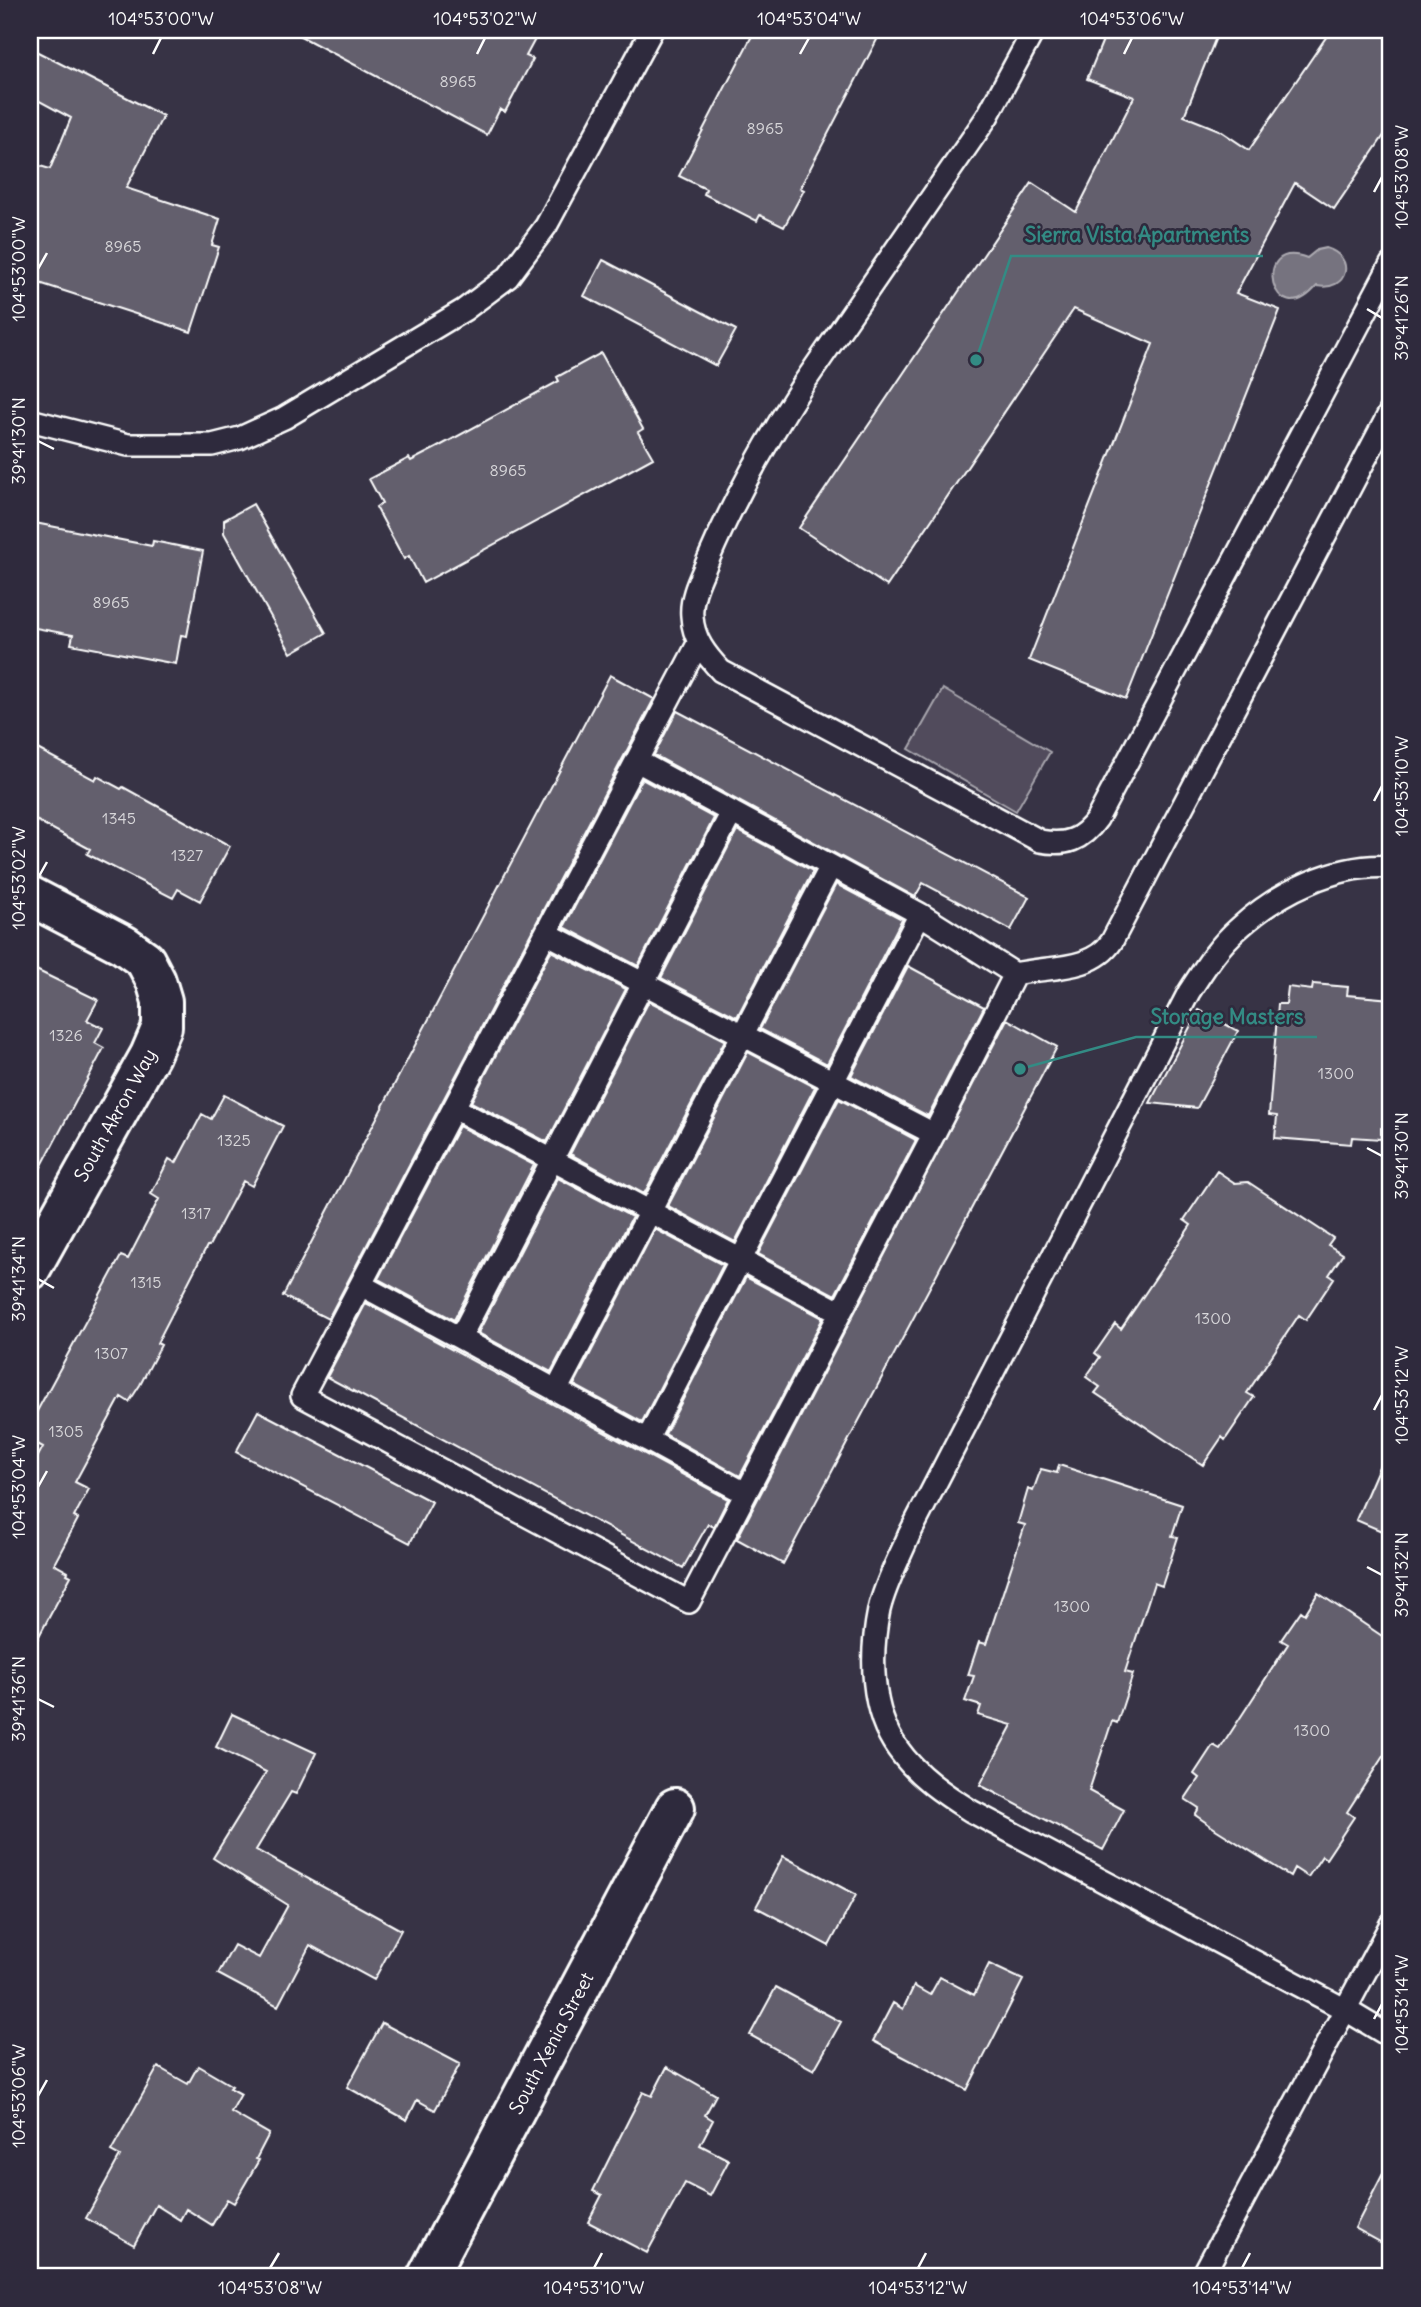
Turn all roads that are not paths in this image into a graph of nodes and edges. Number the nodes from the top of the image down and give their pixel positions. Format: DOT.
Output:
graph roads {
  1 [pos="652,30"];
  2 [pos="1034,30"];
  3 [pos="1391,264"];
  4 [pos="1391,410"];
  5 [pos="30,420"];
  6 [pos="699,642"];
  7 [pos="637,761"];
  8 [pos="732,812"];
  9 [pos="831,866"];
  10 [pos="1391,867"];
  11 [pos="30,896"];
  12 [pos="920,914"];
  13 [pos="546,933"];
  14 [pos="1015,974"];
  15 [pos="643,983"];
  16 [pos="743,1034"];
  17 [pos="833,1082"];
  18 [pos="454,1108"];
  19 [pos="934,1134"];
  20 [pos="552,1160"];
  21 [pos="650,1212"];
  22 [pos="741,1260"];
  23 [pos="31,1266"];
  24 [pos="361,1285"];
  25 [pos="840,1312"];
  26 [pos="460,1338"];
  27 [pos="556,1391"];
  28 [pos="647,1440"];
  29 [pos="745,1493"];
  30 [pos="675,1808"];
  31 [pos="1391,1924"];
  32 [pos="1346,2010"];
  33 [pos="1391,2037"];
  34 [pos="427,2277"];
  35 [pos="1202,2277"];
  1 -- 5 [label="lane"];
  2 -- 6 [label="lane"];
  3 -- 6 [label="lane"];
  4 -- 14 [label="lane"];
  6 -- 7 [label="lane"];
  7 -- 8 [label="lane"];
  7 -- 13 [label="lane"];
  8 -- 9 [label="lane"];
  8 -- 15 [label="lane"];
  9 -- 12 [label="lane"];
  9 -- 16 [label="lane"];
  10 -- 32 [label="lane"];
  11 -- 23 [label="street, South Akron Way"];
  12 -- 14 [label="lane"];
  12 -- 17 [label="lane"];
  13 -- 15 [label="lane"];
  13 -- 18 [label="lane"];
  14 -- 19 [label="lane"];
  15 -- 16 [label="lane"];
  15 -- 20 [label="lane"];
  16 -- 17 [label="lane"];
  16 -- 21 [label="lane"];
  17 -- 19 [label="lane"];
  17 -- 22 [label="lane"];
  18 -- 20 [label="lane"];
  18 -- 24 [label="lane"];
  19 -- 25 [label="lane"];
  20 -- 21 [label="lane"];
  20 -- 26 [label="lane"];
  21 -- 22 [label="lane"];
  21 -- 27 [label="lane"];
  22 -- 25 [label="lane"];
  22 -- 28 [label="lane"];
  24 -- 26 [label="lane"];
  24 -- 29 [label="lane"];
  25 -- 29 [label="lane"];
  26 -- 27 [label="lane"];
  27 -- 28 [label="lane"];
  28 -- 29 [label="lane"];
  30 -- 34 [label="street, South Xenia Street"];
  31 -- 32 [label="lane"];
  32 -- 33 [label="lane"];
  32 -- 35 [label="lane"];
}
